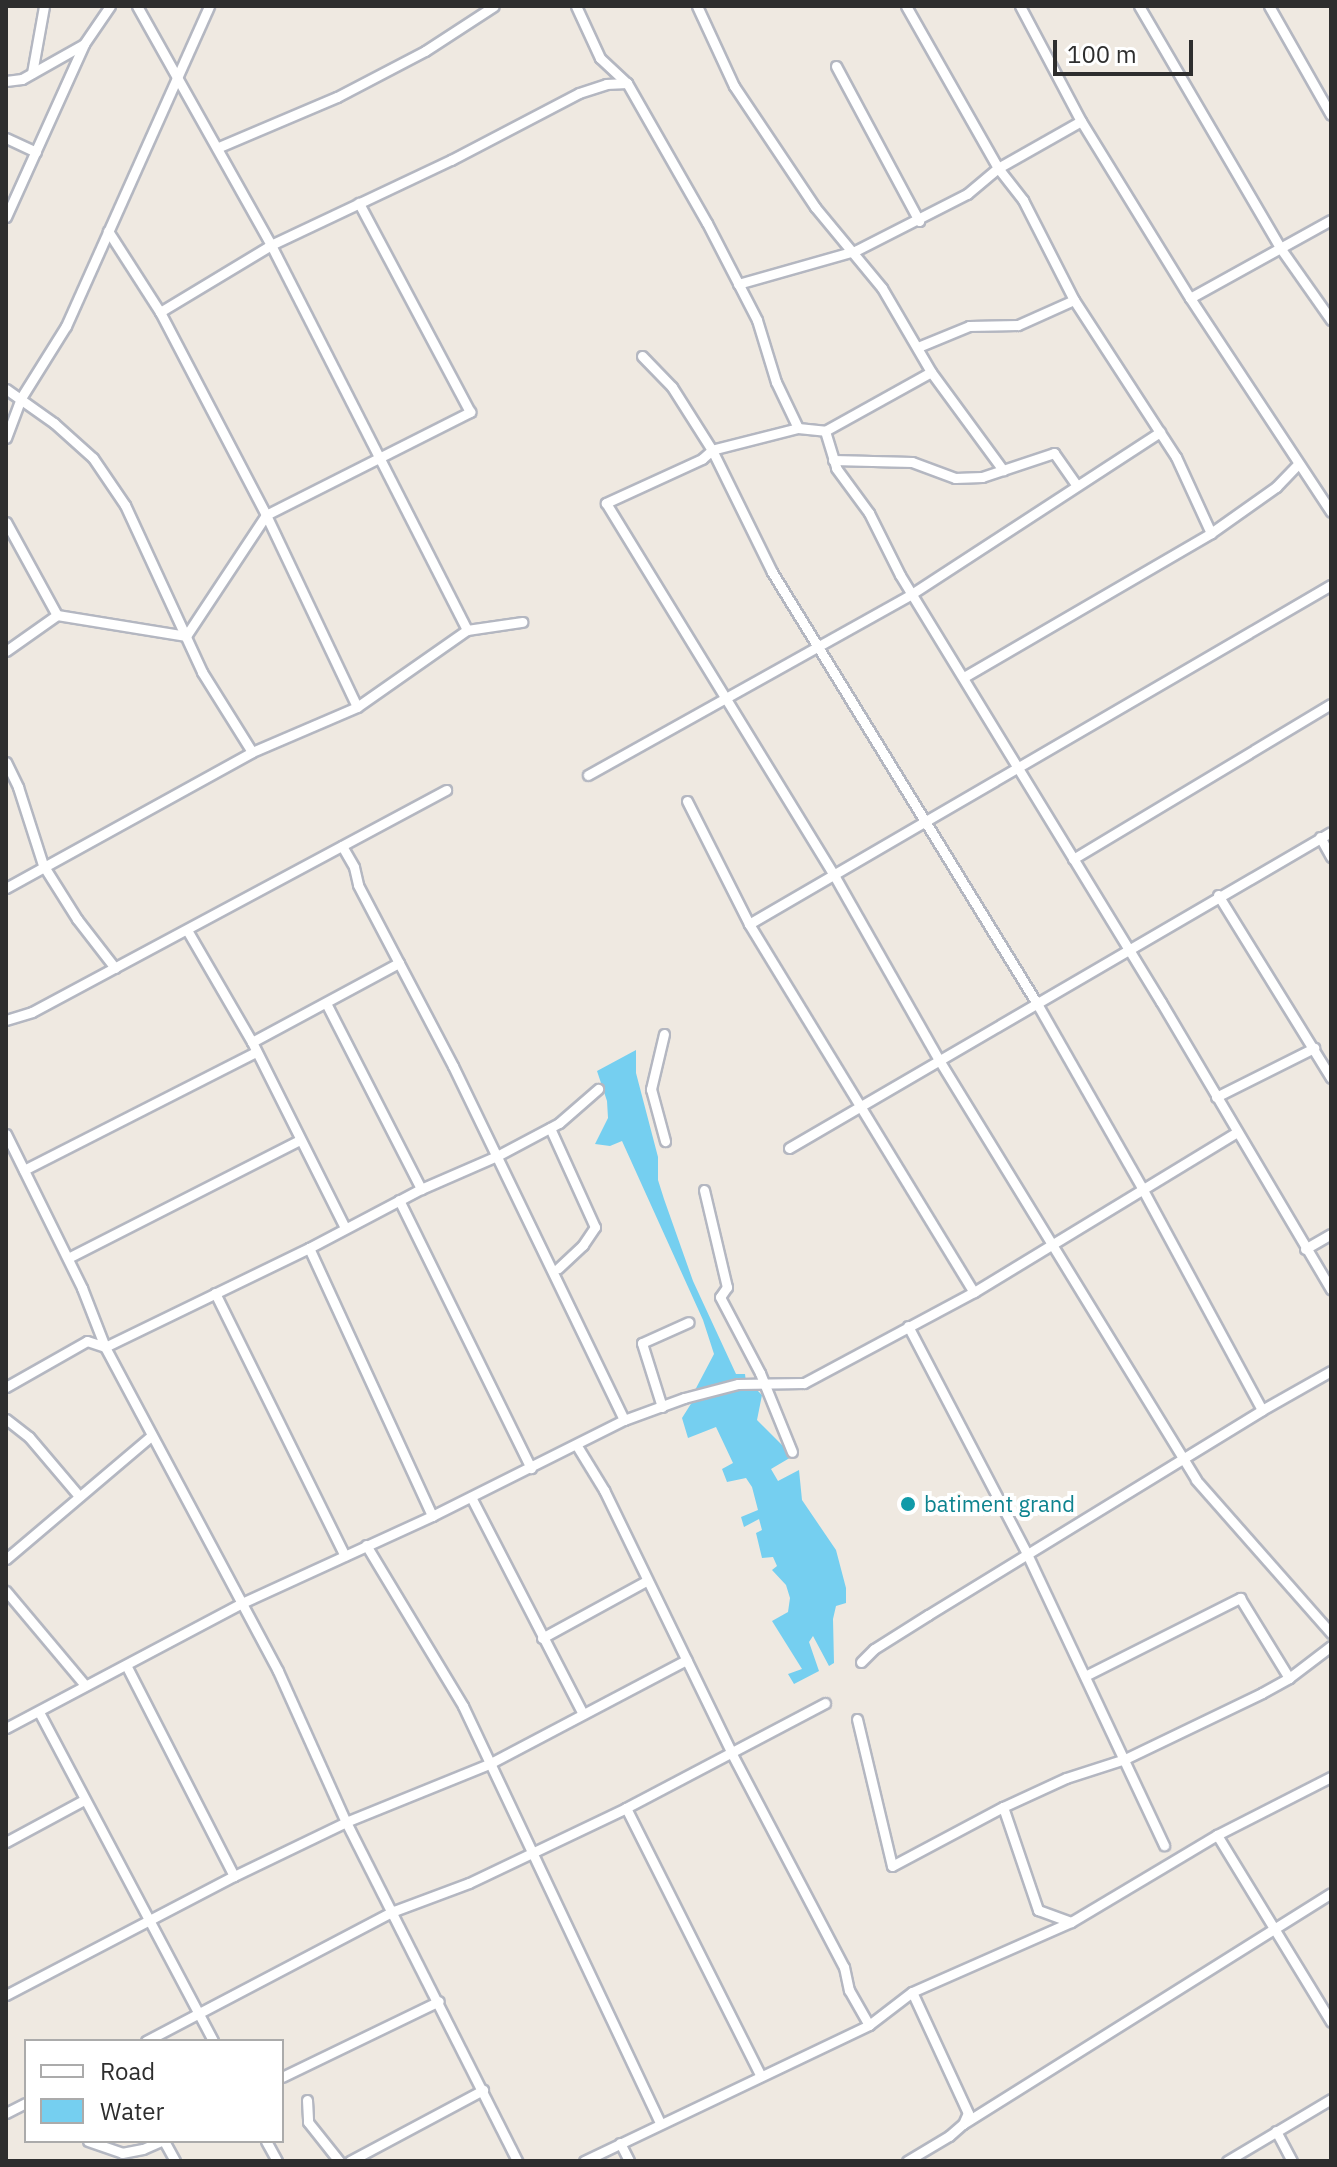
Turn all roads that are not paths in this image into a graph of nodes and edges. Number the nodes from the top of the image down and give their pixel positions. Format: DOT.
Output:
graph roads {
  1 [pos="44,6"];
  2 [pos="110,6"];
  3 [pos="137,6"];
  4 [pos="209,6"];
  5 [pos="494,6"];
  6 [pos="576,6"];
  7 [pos="697,6"];
  8 [pos="906,6"];
  9 [pos="1020,6"];
  10 [pos="1139,6"];
  11 [pos="1272,7"];
  12 [pos="84,44"];
  13 [pos="836,66"];
  14 [pos="32,73"];
  15 [pos="177,76"];
  16 [pos="6,81"];
  17 [pos="627,83"];
  18 [pos="1331,115"];
  19 [pos="1081,121"];
  20 [pos="6,138"];
  21 [pos="219,147"];
  22 [pos="36,152"];
  23 [pos="998,168"];
  24 [pos="359,203"];
  25 [pos="6,217"];
  26 [pos="1331,220"];
  27 [pos="919,221"];
  28 [pos="108,231"];
  29 [pos="271,245"];
  30 [pos="1281,249"];
  31 [pos="855,251"];
  32 [pos="738,284"];
  33 [pos="1190,298"];
  34 [pos="1074,300"];
  35 [pos="160,312"];
  36 [pos="1331,320"];
  37 [pos="918,347"];
  38 [pos="642,356"];
  39 [pos="931,372"];
  40 [pos="6,389"];
  41 [pos="21,398"];
  42 [pos="798,428"];
  43 [pos="825,431"];
  44 [pos="1160,432"];
  45 [pos="6,438"];
  46 [pos="712,450"];
  47 [pos="377,456"];
  48 [pos="833,460"];
  49 [pos="1298,464"];
  50 [pos="1003,470"];
  51 [pos="1076,484"];
  52 [pos="1331,512"];
  53 [pos="266,515"];
  54 [pos="6,522"];
  55 [pos="1211,533"];
  56 [pos="1331,585"];
  57 [pos="913,593"];
  58 [pos="57,615"];
  59 [pos="522,622"];
  60 [pos="467,630"];
  61 [pos="186,636"];
  62 [pos="820,646"];
  63 [pos="6,651"];
  64 [pos="964,677"];
  65 [pos="724,699"];
  66 [pos="1331,704"];
  67 [pos="357,707"];
  68 [pos="252,752"];
  69 [pos="6,762"];
  70 [pos="1017,768"];
  71 [pos="588,775"];
  72 [pos="446,790"];
  73 [pos="687,801"];
  74 [pos="926,823"];
  75 [pos="1331,832"];
  76 [pos="1320,837"];
  77 [pos="342,846"];
  78 [pos="1331,857"];
  79 [pos="1073,859"];
  80 [pos="43,865"];
  81 [pos="835,877"];
  82 [pos="6,888"];
  83 [pos="1218,895"];
  84 [pos="749,924"];
  85 [pos="187,930"];
  86 [pos="1127,949"];
  87 [pos="399,963"];
  88 [pos="115,968"];
  89 [pos="1036,1002"];
  90 [pos="327,1005"];
  91 [pos="6,1020"];
  92 [pos="664,1034"];
  93 [pos="254,1047"];
  94 [pos="1314,1048"];
  95 [pos="939,1060"];
  96 [pos="1330,1075"];
  97 [pos="598,1089"];
  98 [pos="1216,1097"];
  99 [pos="861,1105"];
  100 [pos="550,1128"];
  101 [pos="1236,1133"];
  102 [pos="6,1134"];
  103 [pos="300,1140"];
  104 [pos="665,1141"];
  105 [pos="789,1148"];
  106 [pos="14,1149"];
  107 [pos="497,1156"];
  108 [pos="6,1162"];
  109 [pos="24,1170"];
  110 [pos="1142,1188"];
  111 [pos="421,1189"];
  112 [pos="704,1190"];
  113 [pos="399,1200"];
  114 [pos="345,1228"];
  115 [pos="1331,1234"];
  116 [pos="1053,1243"];
  117 [pos="309,1248"];
  118 [pos="1305,1249"];
  119 [pos="68,1258"];
  120 [pos="558,1268"];
  121 [pos="1331,1290"];
  122 [pos="974,1292"];
  123 [pos="215,1293"];
  124 [pos="689,1322"];
  125 [pos="908,1326"];
  126 [pos="105,1347"];
  127 [pos="1331,1371"];
  128 [pos="764,1384"];
  129 [pos="6,1387"];
  130 [pos="662,1407"];
  131 [pos="1262,1410"];
  132 [pos="6,1419"];
  133 [pos="624,1420"];
  134 [pos="151,1436"];
  135 [pos="577,1446"];
  136 [pos="792,1452"];
  137 [pos="1183,1458"];
  138 [pos="531,1468"];
  139 [pos="79,1496"];
  140 [pos="471,1497"];
  141 [pos="432,1516"];
  142 [pos="366,1545"];
  143 [pos="1027,1554"];
  144 [pos="345,1556"];
  145 [pos="6,1559"];
  146 [pos="646,1581"];
  147 [pos="6,1591"];
  148 [pos="242,1603"];
  149 [pos="1331,1633"];
  150 [pos="542,1638"];
  151 [pos="1331,1646"];
  152 [pos="686,1660"];
  153 [pos="861,1662"];
  154 [pos="126,1665"];
  155 [pos="1085,1676"];
  156 [pos="1289,1678"];
  157 [pos="85,1685"];
  158 [pos="825,1703"];
  159 [pos="39,1712"];
  160 [pos="583,1714"];
  161 [pos="857,1719"];
  162 [pos="6,1728"];
  163 [pos="732,1754"];
  164 [pos="1125,1759"];
  165 [pos="491,1763"];
  166 [pos="1331,1777"];
  167 [pos="84,1800"];
  168 [pos="1003,1807"];
  169 [pos="626,1808"];
  170 [pos="346,1822"];
  171 [pos="1217,1835"];
  172 [pos="6,1842"];
  173 [pos="1164,1845"];
  174 [pos="534,1852"];
  175 [pos="234,1876"];
  176 [pos="1331,1893"];
  177 [pos="394,1911"];
  178 [pos="148,1921"];
  179 [pos="1071,1922"];
  180 [pos="1272,1927"];
  181 [pos="912,1992"];
  182 [pos="6,1995"];
  183 [pos="439,2001"];
  184 [pos="199,2013"];
  185 [pos="1331,2022"];
  186 [pos="869,2025"];
  187 [pos="150,2039"];
  188 [pos="212,2039"];
  189 [pos="760,2075"];
  190 [pos="284,2076"];
  191 [pos="483,2090"];
  192 [pos="1331,2099"];
  193 [pos="307,2100"];
  194 [pos="24,2104"];
  195 [pos="6,2113"];
  196 [pos="660,2122"];
  197 [pos="963,2124"];
  198 [pos="1276,2131"];
  199 [pos="94,2143"];
  200 [pos="157,2143"];
  201 [pos="163,2143"];
  202 [pos="267,2143"];
  203 [pos="620,2143"];
  204 [pos="175,2161"];
  205 [pos="277,2161"];
  206 [pos="339,2161"];
  207 [pos="350,2161"];
  208 [pos="517,2161"];
  209 [pos="584,2161"];
  210 [pos="629,2161"];
  211 [pos="906,2161"];
  212 [pos="1227,2161"];
  213 [pos="1292,2161"];
  1 -- 14 [label="street"];
  2 -- 12 [label="street"];
  3 -- 15 [label="street"];
  4 -- 15 [label="street"];
  5 -- 21 [label="street"];
  6 -- 17 [label="street"];
  7 -- 31 [label="street"];
  8 -- 23 [label="street"];
  9 -- 19 [label="street"];
  10 -- 30 [label="street"];
  11 -- 18 [label="street"];
  12 -- 14 [label="street"];
  12 -- 22 [label="street"];
  13 -- 27 [label="street"];
  14 -- 16 [label="street"];
  15 -- 21 [label="street"];
  15 -- 28 [label="street"];
  17 -- 24 [label="street"];
  17 -- 32 [label="street"];
  19 -- 23 [label="street"];
  19 -- 33 [label="street"];
  20 -- 22 [label="street"];
  21 -- 29 [label="street"];
  22 -- 25 [label="street"];
  23 -- 27 [label="street"];
  23 -- 34 [label="street"];
  24 -- 29 [label="street"];
  24 -- 47 [label="street"];
  26 -- 30 [label="street"];
  27 -- 31 [label="street"];
  28 -- 35 [label="street"];
  28 -- 41 [label="street"];
  29 -- 35 [label="street"];
  29 -- 47 [label="street"];
  30 -- 33 [label="street"];
  30 -- 36 [label="street"];
  31 -- 32 [label="street"];
  31 -- 37 [label="street"];
  32 -- 42 [label="street"];
  33 -- 49 [label="street"];
  34 -- 37 [label="street"];
  34 -- 44 [label="street"];
  35 -- 53 [label="street"];
  37 -- 39 [label="street"];
  38 -- 46 [label="street"];
  39 -- 43 [label="street"];
  39 -- 50 [label="street"];
  40 -- 41 [label="street"];
  41 -- 45 [label="street"];
  41 -- 61 [label="street"];
  42 -- 43 [label="street"];
  42 -- 46 [label="street"];
  43 -- 48 [label="street"];
  44 -- 51 [label="street"];
  44 -- 55 [label="street"];
  46 -- 62 [label="street"];
  46 -- 65 [label="street"];
  47 -- 53 [label="street"];
  47 -- 60 [label="street"];
  48 -- 50 [label="street"];
  48 -- 57 [label="street"];
  49 -- 52 [label="street"];
  49 -- 55 [label="street"];
  50 -- 51 [label="street"];
  51 -- 57 [label="street"];
  53 -- 61 [label="street"];
  53 -- 67 [label="street"];
  54 -- 58 [label="street"];
  55 -- 64 [label="street"];
  56 -- 70 [label="street"];
  57 -- 62 [label="street"];
  57 -- 64 [label="street"];
  58 -- 61 [label="street"];
  58 -- 63 [label="street"];
  59 -- 60 [label="street"];
  60 -- 67 [label="street"];
  61 -- 68 [label="street"];
  62 -- 65 [label="street"];
  62 -- 74 [label="street"];
  64 -- 70 [label="street"];
  65 -- 71 [label="street"];
  65 -- 81 [label="street"];
  66 -- 79 [label="street"];
  67 -- 68 [label="street"];
  68 -- 80 [label="street"];
  69 -- 80 [label="street"];
  70 -- 74 [label="street"];
  70 -- 79 [label="street"];
  72 -- 77 [label="street"];
  73 -- 84 [label="street"];
  74 -- 81 [label="street"];
  74 -- 89 [label="street"];
  75 -- 76 [label="street"];
  76 -- 78 [label="street"];
  76 -- 83 [label="street"];
  77 -- 85 [label="street"];
  77 -- 87 [label="street"];
  79 -- 86 [label="street"];
  80 -- 82 [label="street"];
  80 -- 88 [label="street"];
  81 -- 84 [label="street"];
  81 -- 95 [label="street"];
  83 -- 86 [label="street"];
  83 -- 94 [label="street"];
  84 -- 99 [label="street"];
  85 -- 88 [label="street"];
  85 -- 93 [label="street"];
  86 -- 89 [label="street"];
  86 -- 98 [label="street"];
  87 -- 90 [label="street"];
  87 -- 107 [label="street"];
  88 -- 91 [label="street"];
  89 -- 95 [label="street"];
  89 -- 110 [label="street"];
  90 -- 93 [label="street"];
  90 -- 111 [label="street"];
  92 -- 104 [label="street"];
  93 -- 103 [label="street"];
  93 -- 109 [label="street"];
  94 -- 96 [label="street"];
  94 -- 98 [label="street"];
  95 -- 99 [label="street"];
  95 -- 116 [label="street"];
  97 -- 100 [label="street"];
  98 -- 101 [label="street"];
  99 -- 105 [label="street"];
  99 -- 122 [label="street"];
  100 -- 107 [label="street"];
  100 -- 120 [label="street"];
  101 -- 110 [label="street"];
  101 -- 118 [label="street"];
  102 -- 106 [label="street"];
  103 -- 114 [label="street"];
  103 -- 119 [label="street"];
  106 -- 108 [label="street"];
  106 -- 109 [label="street"];
  107 -- 111 [label="street"];
  107 -- 133 [label="street"];
  109 -- 119 [label="street"];
  110 -- 116 [label="street"];
  110 -- 131 [label="street"];
  111 -- 113 [label="street"];
  112 -- 128 [label="street"];
  113 -- 114 [label="street"];
  113 -- 138 [label="street"];
  114 -- 117 [label="street"];
  115 -- 118 [label="street"];
  116 -- 122 [label="street"];
  116 -- 137 [label="street"];
  117 -- 123 [label="street"];
  117 -- 141 [label="street"];
  118 -- 121 [label="street"];
  119 -- 126 [label="street"];
  122 -- 125 [label="street"];
  123 -- 126 [label="street"];
  123 -- 144 [label="street"];
  124 -- 130 [label="street"];
  125 -- 128 [label="street"];
  125 -- 143 [label="street"];
  126 -- 129 [label="street"];
  126 -- 134 [label="street"];
  127 -- 131 [label="street"];
  128 -- 130 [label="street"];
  128 -- 136 [label="street"];
  130 -- 133 [label="street"];
  131 -- 137 [label="street"];
  132 -- 139 [label="street"];
  133 -- 135 [label="street"];
  134 -- 139 [label="street"];
  134 -- 148 [label="street"];
  135 -- 138 [label="street"];
  135 -- 146 [label="street"];
  137 -- 143 [label="street"];
  137 -- 149 [label="street"];
  138 -- 140 [label="street"];
  139 -- 145 [label="street"];
  140 -- 141 [label="street"];
  140 -- 150 [label="street"];
  141 -- 142 [label="street"];
  142 -- 144 [label="street"];
  142 -- 165 [label="street"];
  143 -- 153 [label="street"];
  143 -- 155 [label="street"];
  144 -- 148 [label="street"];
  146 -- 150 [label="street"];
  146 -- 152 [label="street"];
  147 -- 157 [label="street"];
  148 -- 154 [label="street"];
  148 -- 170 [label="street"];
  150 -- 160 [label="street"];
  151 -- 156 [label="street"];
  152 -- 160 [label="street"];
  152 -- 163 [label="street"];
  154 -- 157 [label="street"];
  154 -- 175 [label="street"];
  155 -- 156 [label="street"];
  155 -- 164 [label="street"];
  156 -- 164 [label="street"];
  157 -- 159 [label="street"];
  158 -- 163 [label="street"];
  159 -- 162 [label="street"];
  159 -- 167 [label="street"];
  160 -- 165 [label="street"];
  161 -- 168 [label="street"];
  163 -- 169 [label="street"];
  163 -- 186 [label="street"];
  164 -- 168 [label="street"];
  164 -- 173 [label="street"];
  165 -- 170 [label="street"];
  165 -- 174 [label="street"];
  166 -- 171 [label="street"];
  167 -- 172 [label="street"];
  167 -- 178 [label="street"];
  168 -- 179 [label="street"];
  169 -- 174 [label="street"];
  169 -- 189 [label="street"];
  170 -- 175 [label="street"];
  170 -- 177 [label="street"];
  171 -- 179 [label="street"];
  171 -- 180 [label="street"];
  174 -- 177 [label="street"];
  174 -- 196 [label="street"];
  175 -- 178 [label="street"];
  176 -- 180 [label="street"];
  177 -- 183 [label="street"];
  177 -- 184 [label="street"];
  178 -- 182 [label="street"];
  178 -- 184 [label="street"];
  179 -- 181 [label="street"];
  180 -- 185 [label="street"];
  180 -- 197 [label="street"];
  181 -- 186 [label="street"];
  181 -- 197 [label="street"];
  183 -- 190 [label="street"];
  183 -- 191 [label="street"];
  184 -- 187 [label="street"];
  184 -- 188 [label="street"];
  186 -- 189 [label="street"];
  189 -- 196 [label="street"];
  191 -- 207 [label="street"];
  191 -- 208 [label="street"];
  192 -- 198 [label="street"];
  193 -- 206 [label="street"];
  194 -- 195 [label="street"];
  196 -- 203 [label="street"];
  197 -- 211 [label="street"];
  198 -- 212 [label="street"];
  198 -- 213 [label="street"];
  199 -- 200 [label="street"];
  201 -- 204 [label="street"];
  202 -- 205 [label="street"];
  203 -- 209 [label="street"];
  203 -- 210 [label="street"];
}
